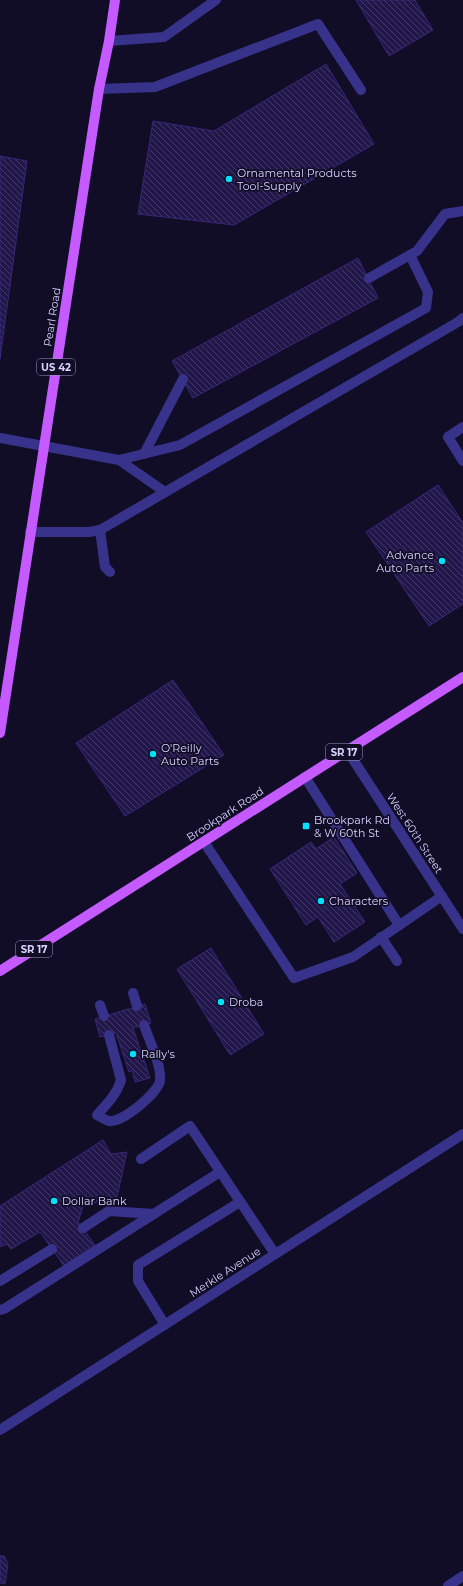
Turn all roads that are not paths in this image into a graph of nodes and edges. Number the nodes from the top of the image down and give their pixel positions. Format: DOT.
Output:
graph roads {
  1 [pos="115,0"];
  2 [pos="216,0"];
  3 [pos="110,41"];
  4 [pos="99,89"];
  5 [pos="361,90"];
  6 [pos="463,211"];
  7 [pos="410,255"];
  8 [pos="369,278"];
  9 [pos="463,318"];
  10 [pos="183,379"];
  11 [pos="463,427"];
  12 [pos="0,438"];
  13 [pos="44,445"];
  14 [pos="144,454"];
  15 [pos="119,460"];
  16 [pos="463,461"];
  17 [pos="165,492"];
  18 [pos="100,530"];
  19 [pos="30,532"];
  20 [pos="110,572"];
  21 [pos="463,677"];
  22 [pos="0,733"];
  23 [pos="347,750"];
  24 [pos="305,777"];
  25 [pos="204,842"];
  26 [pos="442,896"];
  27 [pos="399,925"];
  28 [pos="463,929"];
  29 [pos="381,937"];
  30 [pos="397,961"];
  31 [pos="0,971"];
  32 [pos="133,993"];
  33 [pos="100,1005"];
  34 [pos="137,1006"];
  35 [pos="104,1016"];
  36 [pos="144,1025"];
  37 [pos="109,1035"];
  38 [pos="463,1134"];
  39 [pos="141,1159"];
  40 [pos="220,1172"];
  41 [pos="240,1202"];
  42 [pos="154,1214"];
  43 [pos="83,1228"];
  44 [pos="52,1249"];
  45 [pos="275,1254"];
  46 [pos="0,1281"];
  47 [pos="0,1310"];
  48 [pos="165,1325"];
  49 [pos="0,1430"];
  50 [pos="463,1576"];
  51 [pos="448,1586"];
  1 -- 3 [label="main road, Pearl Road / US 42"];
  2 -- 3 [label="street"];
  3 -- 4 [label="main road, Pearl Road / US 42"];
  4 -- 5 [label="street"];
  4 -- 13 [label="main road, Pearl Road / US 42"];
  6 -- 7 [label="street"];
  7 -- 8 [label="street"];
  7 -- 14 [label="street"];
  9 -- 17 [label="street"];
  10 -- 14 [label="street"];
  11 -- 16 [label="street"];
  12 -- 13 [label="street"];
  13 -- 15 [label="street"];
  13 -- 19 [label="main road, Pearl Road / US 42"];
  14 -- 15 [label="street"];
  15 -- 17 [label="street"];
  17 -- 18 [label="street"];
  18 -- 19 [label="street"];
  18 -- 20 [label="street"];
  19 -- 22 [label="main road, Pearl Road / US 42"];
  21 -- 23 [label="main road, Brookpark Road / SR 17"];
  23 -- 24 [label="main road, Brookpark Road / SR 17"];
  23 -- 26 [label="street, West 60th Street"];
  24 -- 25 [label="main road, Brookpark Road / SR 17"];
  24 -- 27 [label="street"];
  25 -- 29 [label="street"];
  25 -- 31 [label="main road, Brookpark Road / SR 17"];
  26 -- 27 [label="street"];
  26 -- 28 [label="street, West 60th Street"];
  27 -- 29 [label="street"];
  29 -- 30 [label="street"];
  32 -- 34 [label="street"];
  33 -- 35 [label="street"];
  36 -- 37 [label="street"];
  38 -- 45 [label="street, Merkle Avenue"];
  39 -- 40 [label="street"];
  40 -- 41 [label="street"];
  40 -- 42 [label="street"];
  41 -- 45 [label="street"];
  41 -- 48 [label="street"];
  42 -- 43 [label="street"];
  42 -- 47 [label="street"];
  44 -- 46 [label="street"];
  45 -- 48 [label="street, Merkle Avenue"];
  48 -- 49 [label="street, Merkle Avenue"];
  50 -- 51 [label="street"];
}
